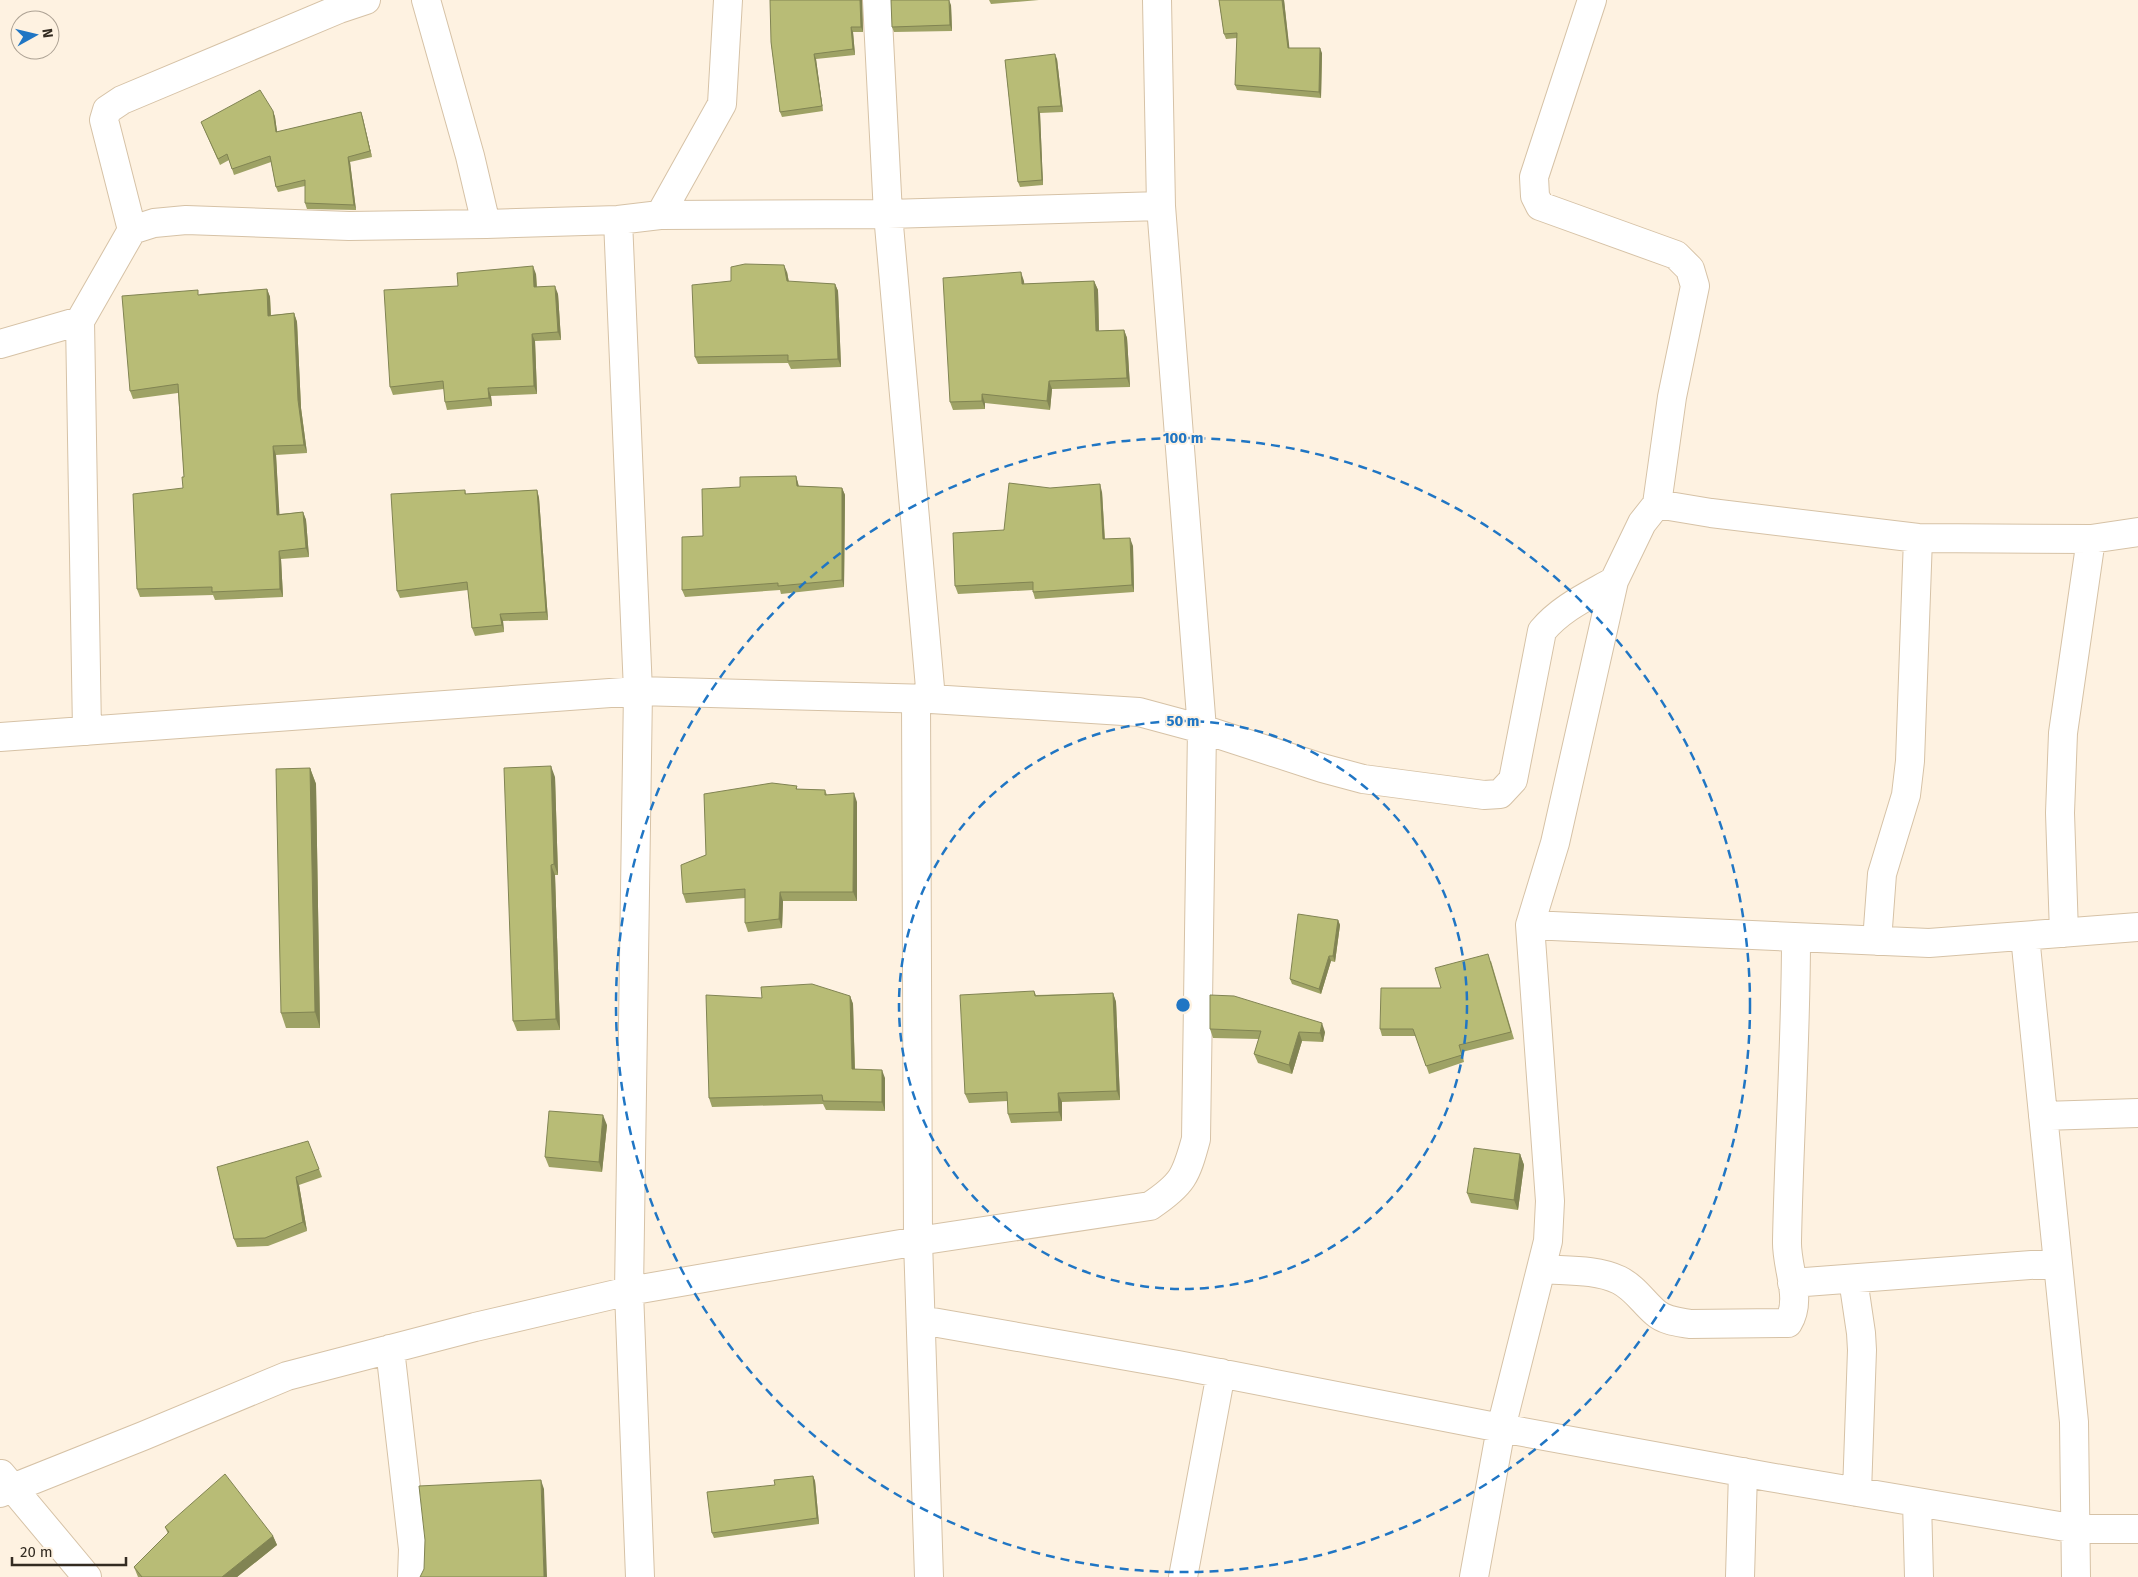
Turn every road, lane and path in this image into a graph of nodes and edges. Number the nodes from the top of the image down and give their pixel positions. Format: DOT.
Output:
graph roads {
  1 [pos="366,0"];
  2 [pos="426,0"];
  3 [pos="728,0"];
  4 [pos="877,0"];
  5 [pos="1157,0"];
  6 [pos="1592,0"];
  7 [pos="1160,206"];
  8 [pos="888,214"];
  9 [pos="660,215"];
  10 [pos="618,220"];
  11 [pos="486,224"];
  12 [pos="132,230"];
  13 [pos="80,321"];
  14 [pos="0,344"];
  15 [pos="1658,504"];
  16 [pos="2138,532"];
  17 [pos="1918,538"];
  18 [pos="2091,539"];
  19 [pos="1614,582"];
  20 [pos="638,691"];
  21 [pos="923,699"];
  22 [pos="1202,729"];
  23 [pos="87,731"];
  24 [pos="0,737"];
  25 [pos="1530,925"];
  26 [pos="2138,927"];
  27 [pos="2064,933"];
  28 [pos="2026,936"];
  29 [pos="1796,938"];
  30 [pos="1877,941"];
  31 [pos="2138,1113"];
  32 [pos="2043,1116"];
  33 [pos="918,1242"];
  34 [pos="2058,1263"];
  35 [pos="1541,1269"];
  36 [pos="1853,1279"];
  37 [pos="1792,1283"];
  38 [pos="629,1291"];
  39 [pos="920,1320"];
  40 [pos="390,1349"];
  41 [pos="1221,1373"];
  42 [pos="1501,1428"];
  43 [pos="1743,1472"];
  44 [pos="4,1484"];
  45 [pos="1857,1492"];
  46 [pos="1918,1502"];
  47 [pos="2076,1529"];
  48 [pos="2138,1529"];
  49 [pos="87,1577"];
  50 [pos="412,1577"];
  51 [pos="640,1577"];
  52 [pos="930,1577"];
  53 [pos="1183,1577"];
  54 [pos="1474,1577"];
  55 [pos="1740,1577"];
  56 [pos="1919,1577"];
  57 [pos="2076,1577"];
  1 -- 12 [label="street"];
  2 -- 11 [label="street"];
  3 -- 9 [label="street"];
  4 -- 8 [label="street"];
  5 -- 7 [label="street"];
  6 -- 15 [label="street"];
  7 -- 8 [label="street"];
  7 -- 22 [label="street"];
  8 -- 9 [label="street"];
  8 -- 21 [label="street"];
  9 -- 10 [label="street"];
  10 -- 11 [label="street"];
  10 -- 20 [label="street"];
  11 -- 12 [label="street"];
  12 -- 13 [label="street"];
  13 -- 14 [label="street"];
  13 -- 23 [label="street"];
  15 -- 17 [label="street"];
  15 -- 19 [label="street"];
  16 -- 18 [label="street"];
  17 -- 18 [label="street"];
  17 -- 30 [label="street"];
  18 -- 27 [label="street"];
  19 -- 22 [label="street"];
  19 -- 25 [label="street"];
  20 -- 21 [label="street"];
  20 -- 23 [label="street"];
  20 -- 38 [label="street"];
  21 -- 22 [label="street"];
  21 -- 33 [label="street"];
  22 -- 33 [label="street"];
  23 -- 24 [label="street"];
  25 -- 29 [label="street"];
  25 -- 35 [label="street"];
  26 -- 27 [label="street"];
  27 -- 28 [label="street"];
  28 -- 30 [label="street"];
  28 -- 32 [label="street"];
  29 -- 30 [label="street"];
  29 -- 37 [label="street"];
  31 -- 32 [label="street"];
  32 -- 34 [label="street"];
  33 -- 38 [label="street"];
  33 -- 39 [label="street"];
  34 -- 36 [label="street"];
  34 -- 47 [label="street"];
  35 -- 37 [label="street"];
  35 -- 42 [label="street"];
  36 -- 37 [label="street"];
  36 -- 45 [label="street"];
  38 -- 40 [label="street"];
  38 -- 51 [label="street"];
  39 -- 41 [label="street"];
  39 -- 52 [label="street"];
  40 -- 44 [label="street"];
  40 -- 50 [label="street"];
  41 -- 42 [label="street"];
  41 -- 53 [label="street"];
  42 -- 43 [label="street"];
  42 -- 54 [label="street"];
  43 -- 45 [label="street"];
  43 -- 55 [label="street"];
  44 -- 49 [label="street"];
  45 -- 46 [label="street"];
  46 -- 47 [label="street"];
  46 -- 56 [label="street"];
  47 -- 48 [label="street"];
  47 -- 57 [label="street"];
}
